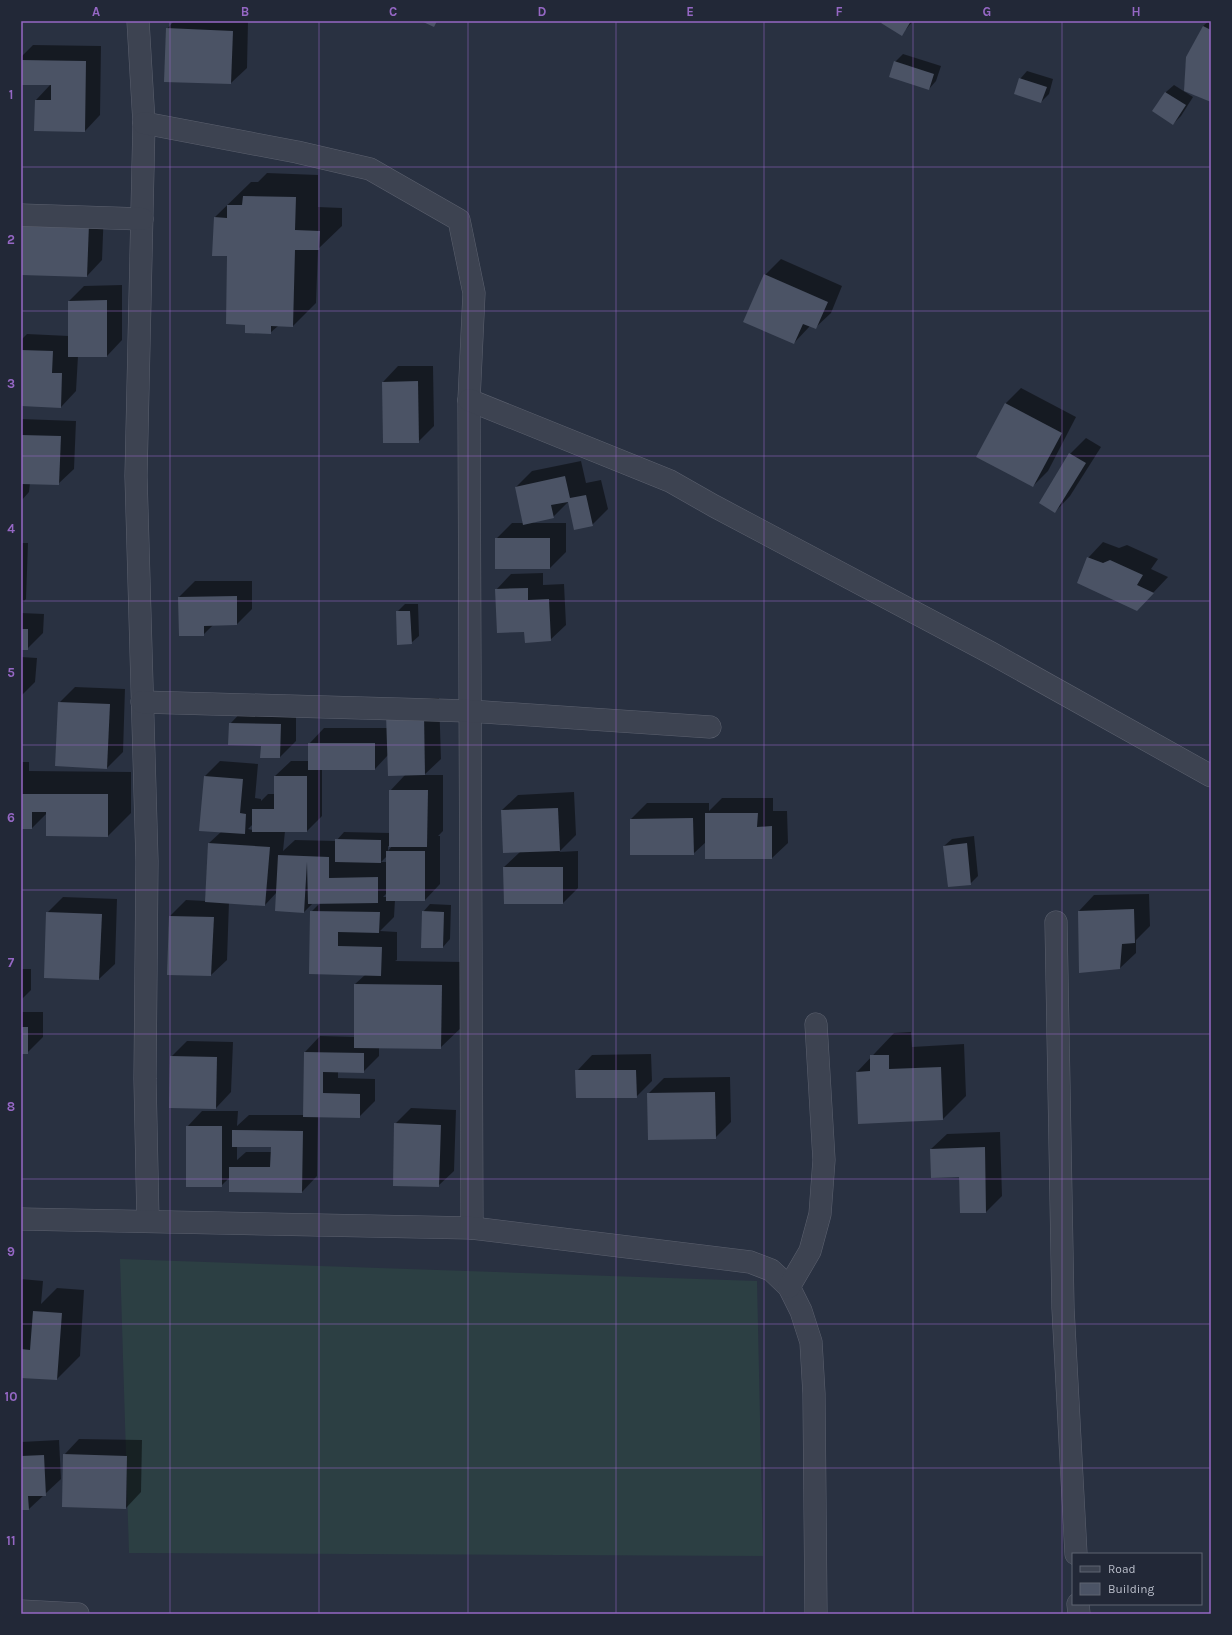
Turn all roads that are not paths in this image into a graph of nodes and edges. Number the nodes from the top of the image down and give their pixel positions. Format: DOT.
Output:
graph roads {
  1 [pos="138,21"];
  2 [pos="144,123"];
  3 [pos="21,215"];
  4 [pos="142,219"];
  5 [pos="469,400"];
  6 [pos="142,702"];
  7 [pos="470,711"];
  8 [pos="710,727"];
  9 [pos="1211,776"];
  10 [pos="1056,922"];
  11 [pos="816,1024"];
  12 [pos="21,1219"];
  13 [pos="148,1221"];
  14 [pos="472,1228"];
  15 [pos="789,1287"];
  16 [pos="1076,1553"];
  17 [pos="21,1611"];
  18 [pos="78,1614"];
  19 [pos="816,1614"];
  1 -- 2 [label="street"];
  2 -- 4 [label="street"];
  2 -- 5 [label="street"];
  3 -- 4 [label="street"];
  4 -- 6 [label="street"];
  5 -- 7 [label="street"];
  5 -- 9 [label="street"];
  6 -- 7 [label="street"];
  6 -- 13 [label="street"];
  7 -- 8 [label="street"];
  7 -- 14 [label="street"];
  10 -- 16 [label="street"];
  11 -- 15 [label="street"];
  12 -- 13 [label="street"];
  13 -- 14 [label="street"];
  14 -- 15 [label="street"];
  15 -- 19 [label="street"];
  17 -- 18 [label="street"];
}
